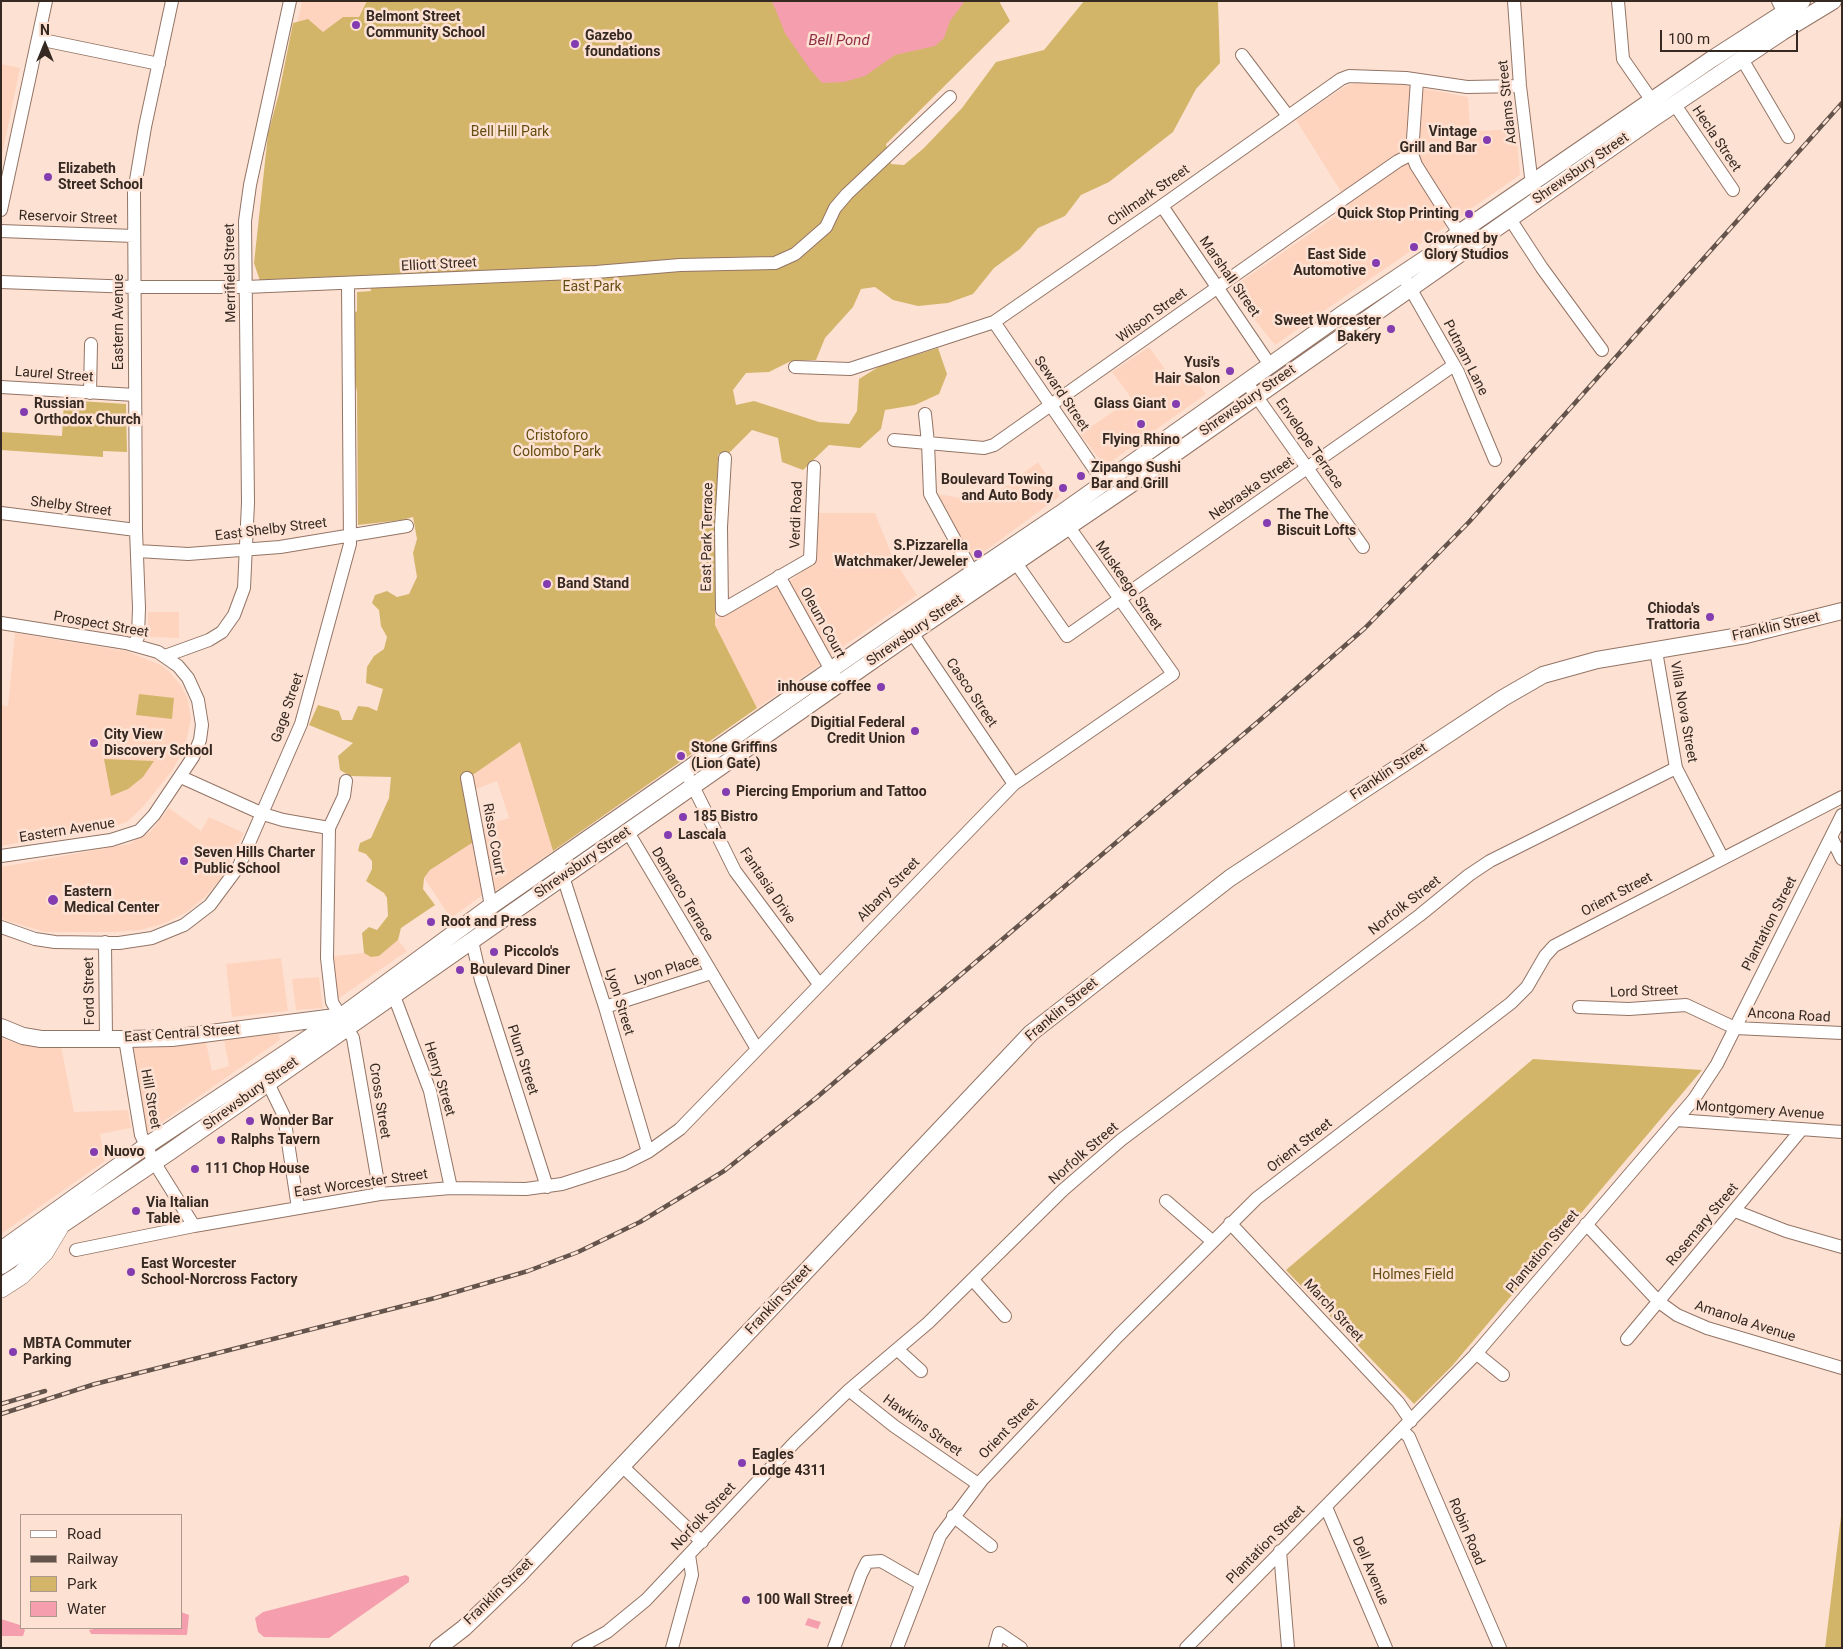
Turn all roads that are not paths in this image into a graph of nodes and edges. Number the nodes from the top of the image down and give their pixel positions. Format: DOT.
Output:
graph roads {
  1 [pos="46,1"];
  2 [pos="172,1"];
  3 [pos="290,1"];
  4 [pos="1514,1"];
  5 [pos="1618,1"];
  6 [pos="1802,1"];
  7 [pos="1833,1"];
  8 [pos="1781,7"];
  9 [pos="38,39"];
  10 [pos="1242,54"];
  11 [pos="1742,59"];
  12 [pos="159,64"];
  13 [pos="1416,80"];
  14 [pos="1520,86"];
  15 [pos="950,97"];
  16 [pos="1652,100"];
  17 [pos="1675,105"];
  18 [pos="1660,114"];
  19 [pos="1288,116"];
  20 [pos="1788,136"];
  21 [pos="1412,154"];
  22 [pos="1732,190"];
  23 [pos="1536,191"];
  24 [pos="1162,206"];
  25 [pos="1,210"];
  26 [pos="1510,219"];
  27 [pos="1,231"];
  28 [pos="1460,233"];
  29 [pos="134,236"];
  30 [pos="1406,281"];
  31 [pos="1,282"];
  32 [pos="348,284"];
  33 [pos="1218,286"];
  34 [pos="134,287"];
  35 [pos="246,287"];
  36 [pos="994,322"];
  37 [pos="91,344"];
  38 [pos="1602,350"];
  39 [pos="1270,365"];
  40 [pos="1454,365"];
  41 [pos="795,366"];
  42 [pos="1,387"];
  43 [pos="1252,389"];
  44 [pos="90,393"];
  45 [pos="135,395"];
  46 [pos="1051,406"];
  47 [pos="925,414"];
  48 [pos="894,440"];
  49 [pos="928,443"];
  50 [pos="725,458"];
  51 [pos="1495,460"];
  52 [pos="814,467"];
  53 [pos="1308,469"];
  54 [pos="1104,483"];
  55 [pos="1,513"];
  56 [pos="1064,520"];
  57 [pos="406,526"];
  58 [pos="136,530"];
  59 [pos="352,534"];
  60 [pos="1363,547"];
  61 [pos="247,550"];
  62 [pos="138,551"];
  63 [pos="1016,563"];
  64 [pos="973,572"];
  65 [pos="779,576"];
  66 [pos="1120,600"];
  67 [pos="1842,611"];
  68 [pos="1,623"];
  69 [pos="907,626"];
  70 [pos="134,644"];
  71 [pos="1656,651"];
  72 [pos="165,656"];
  73 [pos="830,670"];
  74 [pos="1173,674"];
  75 [pos="840,684"];
  76 [pos="1676,768"];
  77 [pos="181,777"];
  78 [pos="466,778"];
  79 [pos="690,779"];
  80 [pos="346,781"];
  81 [pos="1014,784"];
  82 [pos="1842,797"];
  83 [pos="263,814"];
  84 [pos="1842,815"];
  85 [pos="329,828"];
  86 [pos="628,832"];
  87 [pos="1831,836"];
  88 [pos="1,856"];
  89 [pos="1722,857"];
  90 [pos="1842,859"];
  91 [pos="558,861"];
  92 [pos="564,877"];
  93 [pos="490,906"];
  94 [pos="1,927"];
  95 [pos="472,941"];
  96 [pos="105,942"];
  97 [pos="711,973"];
  98 [pos="819,984"];
  99 [pos="391,989"];
  100 [pos="605,1006"];
  101 [pos="1579,1007"];
  102 [pos="365,1017"];
  103 [pos="344,1022"];
  104 [pos="286,1024"];
  105 [pos="1,1027"];
  106 [pos="1735,1028"];
  107 [pos="1842,1033"];
  108 [pos="126,1039"];
  109 [pos="106,1040"];
  110 [pos="291,1048"];
  111 [pos="757,1049"];
  112 [pos="268,1083"];
  113 [pos="1676,1120"];
  114 [pos="1802,1129"];
  115 [pos="1842,1132"];
  116 [pos="146,1146"];
  117 [pos="648,1152"];
  118 [pos="154,1162"];
  119 [pos="547,1187"];
  120 [pos="452,1188"];
  121 [pos="380,1194"];
  122 [pos="1166,1201"];
  123 [pos="298,1208"];
  124 [pos="1735,1210"];
  125 [pos="1230,1223"];
  126 [pos="1586,1224"];
  127 [pos="194,1226"];
  128 [pos="59,1227"];
  129 [pos="1212,1241"];
  130 [pos="1842,1247"];
  131 [pos="1,1250"];
  132 [pos="76,1250"];
  133 [pos="1,1266"];
  134 [pos="973,1280"];
  135 [pos="1,1288"];
  136 [pos="1658,1301"];
  137 [pos="1005,1316"];
  138 [pos="1627,1339"];
  139 [pos="898,1350"];
  140 [pos="1476,1353"];
  141 [pos="1842,1368"];
  142 [pos="921,1371"];
  143 [pos="1503,1375"];
  144 [pos="849,1390"];
  145 [pos="1406,1426"];
  146 [pos="622,1466"];
  147 [pos="978,1484"];
  148 [pos="1326,1506"];
  149 [pos="953,1516"];
  150 [pos="702,1542"];
  151 [pos="991,1546"];
  152 [pos="1280,1551"];
  153 [pos="689,1555"];
  154 [pos="921,1584"];
  155 [pos="1189,1646"];
  156 [pos="438,1648"];
  157 [pos="578,1648"];
  158 [pos="672,1648"];
  159 [pos="834,1648"];
  160 [pos="897,1648"];
  161 [pos="996,1648"];
  162 [pos="1021,1648"];
  163 [pos="1288,1648"];
  164 [pos="1386,1648"];
  165 [pos="1500,1648"];
  1 -- 9 [label="street"];
  2 -- 12 [label="street, Eastern Avenue"];
  3 -- 35 [label="street, Merrifield Street"];
  4 -- 14 [label="street, Adams Street"];
  5 -- 16 [label="street"];
  6 -- 8 [label="main road, Shrewsbury Street"];
  7 -- 11 [label="main road, Shrewsbury Street"];
  8 -- 16 [label="main road, Shrewsbury Street"];
  9 -- 12 [label="street"];
  9 -- 25 [label="street"];
  10 -- 19 [label="street"];
  11 -- 17 [label="main road, Shrewsbury Street"];
  11 -- 20 [label="street"];
  12 -- 29 [label="street, Eastern Avenue"];
  13 -- 14 [label="street, Chilmark Street"];
  13 -- 19 [label="street, Chilmark Street"];
  13 -- 21 [label="street"];
  14 -- 23 [label="street, Adams Street"];
  15 -- 32 [label="street, Elliott Street"];
  16 -- 18 [label="street"];
  16 -- 23 [label="main road, Shrewsbury Street"];
  17 -- 18 [label="main road, Shrewsbury Street"];
  17 -- 22 [label="street, Hecla Street"];
  18 -- 23 [label="main road, Shrewsbury Street"];
  19 -- 24 [label="street, Chilmark Street"];
  21 -- 28 [label="street"];
  21 -- 33 [label="street, Wilson Street"];
  23 -- 26 [label="main road, Shrewsbury Street"];
  23 -- 28 [label="main road, Shrewsbury Street"];
  24 -- 33 [label="street, Marshall Street"];
  24 -- 36 [label="street, Chilmark Street"];
  26 -- 30 [label="main road, Shrewsbury Street"];
  26 -- 38 [label="street"];
  27 -- 29 [label="street, Reservoir Street"];
  28 -- 30 [label="main road, Shrewsbury Street"];
  29 -- 34 [label="street, Eastern Avenue"];
  30 -- 39 [label="main road, Shrewsbury Street"];
  30 -- 40 [label="street, Putnam Lane"];
  30 -- 43 [label="main road, Shrewsbury Street"];
  31 -- 34 [label="street, Elliott Street"];
  32 -- 35 [label="street, Elliott Street"];
  32 -- 59 [label="street, Gage Street"];
  33 -- 39 [label="street, Marshall Street"];
  33 -- 46 [label="street, Wilson Street"];
  34 -- 35 [label="street, Elliott Street"];
  34 -- 45 [label="street, Eastern Avenue"];
  35 -- 61 [label="street, Merrifield Street"];
  36 -- 41 [label="street, Chilmark Street"];
  36 -- 46 [label="street, Seward Street"];
  37 -- 44 [label="street"];
  39 -- 43 [label="main road, Shrewsbury Street"];
  40 -- 51 [label="street, Putnam Lane"];
  40 -- 53 [label="street, Nebraska Street"];
  42 -- 44 [label="street, Laurel Street"];
  43 -- 53 [label="street, Envelope Terrace"];
  43 -- 54 [label="main road, Shrewsbury Street"];
  43 -- 56 [label="main road, Shrewsbury Street"];
  44 -- 45 [label="street, Laurel Street"];
  45 -- 58 [label="street, Eastern Avenue"];
  46 -- 49 [label="street, Wilson Street"];
  46 -- 54 [label="street, Seward Street"];
  47 -- 49 [label="street"];
  48 -- 49 [label="street, Wilson Street"];
  49 -- 64 [label="street"];
  50 -- 65 [label="street, East Park Terrace"];
  52 -- 65 [label="street, Verdi Road"];
  53 -- 60 [label="street, Envelope Terrace"];
  53 -- 66 [label="street, Nebraska Street"];
  54 -- 56 [label="main road, Shrewsbury Street"];
  55 -- 58 [label="street, Shelby Street"];
  56 -- 63 [label="main road, Shrewsbury Street"];
  56 -- 64 [label="main road, Shrewsbury Street"];
  56 -- 66 [label="street, Muskeego Street"];
  57 -- 59 [label="street, East Shelby Street"];
  58 -- 62 [label="street, Eastern Avenue"];
  59 -- 61 [label="street, East Shelby Street"];
  59 -- 83 [label="street, Gage Street"];
  61 -- 62 [label="street, East Shelby Street"];
  61 -- 72 [label="street"];
  62 -- 70 [label="street, Eastern Avenue"];
  63 -- 66 [label="street, Nebraska Street"];
  63 -- 69 [label="main road, Shrewsbury Street"];
  64 -- 69 [label="main road, Shrewsbury Street"];
  65 -- 73 [label="street, Oleum Court"];
  66 -- 74 [label="street, Muskeego Street"];
  67 -- 71 [label="main road, Franklin Street"];
  68 -- 70 [label="street, Prospect Street"];
  69 -- 73 [label="main road, Shrewsbury Street"];
  69 -- 75 [label="main road, Shrewsbury Street"];
  69 -- 81 [label="street, Casco Street"];
  70 -- 72 [label="street, Prospect Street"];
  71 -- 76 [label="street, Villa Nova Street"];
  71 -- 146 [label="main road, Franklin Street"];
  72 -- 77 [label="street, Eastern Avenue"];
  73 -- 75 [label="street, Oleum Court"];
  73 -- 79 [label="main road, Shrewsbury Street"];
  74 -- 81 [label="street, Albany Street"];
  75 -- 79 [label="main road, Shrewsbury Street"];
  76 -- 89 [label="street, Villa Nova Street"];
  76 -- 134 [label="street, Norfolk Street"];
  77 -- 83 [label="street"];
  77 -- 88 [label="street, Eastern Avenue"];
  78 -- 93 [label="street, Risso Court"];
  79 -- 86 [label="main road, Shrewsbury Street"];
  79 -- 91 [label="main road, Shrewsbury Street"];
  79 -- 98 [label="street, Fantasia Drive"];
  80 -- 85 [label="street"];
  81 -- 98 [label="street, Albany Street"];
  82 -- 89 [label="street, Orient Street"];
  83 -- 85 [label="street"];
  83 -- 96 [label="street, Gage Street"];
  84 -- 87 [label="street, Plantation Street"];
  85 -- 103 [label="street, Cross Street"];
  86 -- 92 [label="main road, Shrewsbury Street"];
  86 -- 97 [label="street, Demarco Terrace"];
  87 -- 90 [label="street"];
  87 -- 106 [label="street, Plantation Street"];
  89 -- 125 [label="street, Orient Street"];
  91 -- 92 [label="street, Lyon Street"];
  91 -- 93 [label="main road, Shrewsbury Street"];
  92 -- 95 [label="main road, Shrewsbury Street"];
  92 -- 100 [label="street, Lyon Street"];
  93 -- 99 [label="main road, Shrewsbury Street"];
  94 -- 96 [label="street, Gage Street"];
  95 -- 99 [label="main road, Shrewsbury Street"];
  95 -- 119 [label="street, Plum Street"];
  96 -- 109 [label="street, Ford Street"];
  97 -- 100 [label="street, Lyon Place"];
  97 -- 111 [label="street, Lyon Place"];
  98 -- 111 [label="street, Albany Street"];
  99 -- 102 [label="main road, Shrewsbury Street"];
  99 -- 103 [label="main road, Shrewsbury Street"];
  99 -- 120 [label="street, Henry Street"];
  100 -- 117 [label="street, Lyon Street"];
  101 -- 106 [label="street, Lord Street"];
  102 -- 103 [label="main road, East Central Street"];
  103 -- 104 [label="main road, East Central Street"];
  103 -- 110 [label="main road, Shrewsbury Street"];
  103 -- 112 [label="main road, Shrewsbury Street"];
  103 -- 121 [label="street, Cross Street"];
  104 -- 108 [label="main road, East Central Street"];
  104 -- 110 [label="main road"];
  105 -- 109 [label="main road, East Central Street"];
  106 -- 107 [label="street, Ancona Road"];
  106 -- 113 [label="street, Plantation Street"];
  108 -- 109 [label="main road, East Central Street"];
  108 -- 116 [label="street, Hill Street"];
  110 -- 116 [label="main road, Shrewsbury Street"];
  111 -- 117 [label="street, Albany Street"];
  112 -- 118 [label="main road, Shrewsbury Street"];
  112 -- 123 [label="street"];
  113 -- 114 [label="street, Montgomery Avenue"];
  113 -- 126 [label="street, Plantation Street"];
  114 -- 115 [label="street, Montgomery Avenue"];
  114 -- 124 [label="street, Rosemary Street"];
  116 -- 118 [label="street, Hill Street"];
  116 -- 131 [label="main road, Shrewsbury Street"];
  117 -- 119 [label="street, East Worcester Street"];
  118 -- 127 [label="street, Hill Street"];
  118 -- 128 [label="main road, Shrewsbury Street"];
  119 -- 120 [label="street, East Worcester Street"];
  120 -- 121 [label="street, East Worcester Street"];
  121 -- 123 [label="street, East Worcester Street"];
  122 -- 129 [label="street"];
  123 -- 127 [label="street, East Worcester Street"];
  124 -- 130 [label="street"];
  124 -- 136 [label="street, Rosemary Street"];
  125 -- 129 [label="street, Orient Street"];
  125 -- 145 [label="street, March Street"];
  126 -- 136 [label="street, Amanola Avenue"];
  126 -- 140 [label="street, Plantation Street"];
  127 -- 132 [label="street, East Worcester Street"];
  128 -- 133 [label="main road, Shrewsbury Street"];
  128 -- 135 [label="highway"];
  129 -- 147 [label="street, Orient Street"];
  134 -- 137 [label="street"];
  134 -- 139 [label="street, Norfolk Street"];
  136 -- 138 [label="street, Rosemary Street"];
  136 -- 141 [label="street, Amanola Avenue"];
  139 -- 142 [label="street"];
  139 -- 144 [label="street, Norfolk Street"];
  140 -- 143 [label="street"];
  140 -- 145 [label="street, Plantation Street"];
  144 -- 147 [label="street, Hawkins Street"];
  144 -- 150 [label="street, Norfolk Street"];
  145 -- 148 [label="street, Plantation Street"];
  145 -- 165 [label="street, Robin Road"];
  146 -- 150 [label="street"];
  146 -- 156 [label="main road, Franklin Street"];
  147 -- 149 [label="street, Orient Street"];
  148 -- 152 [label="street, Plantation Street"];
  148 -- 164 [label="street, Dell Avenue"];
  149 -- 151 [label="street"];
  149 -- 154 [label="street, Orient Street"];
  150 -- 153 [label="street, Norfolk Street"];
  152 -- 155 [label="street, Plantation Street"];
  152 -- 163 [label="street"];
  153 -- 157 [label="street, Norfolk Street"];
  153 -- 158 [label="street"];
  154 -- 159 [label="street"];
  154 -- 160 [label="street, Orient Street"];
  161 -- 162 [label="street"];
}
